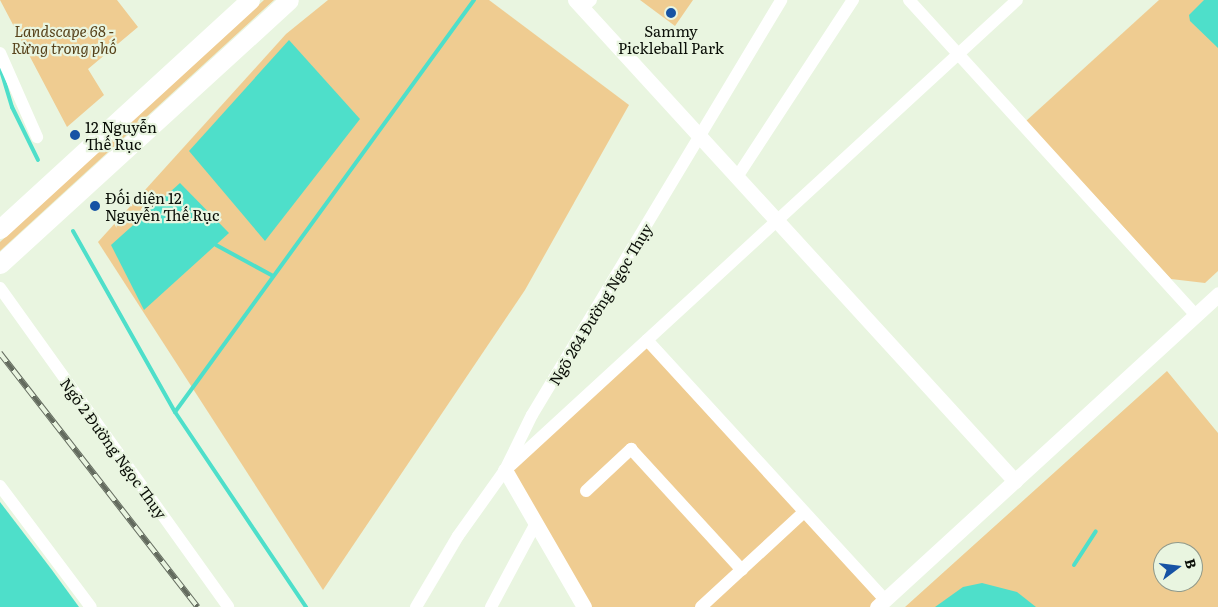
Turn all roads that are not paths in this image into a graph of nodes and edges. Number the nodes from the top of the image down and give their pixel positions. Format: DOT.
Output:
graph roads {
  1 [pos="250,0"];
  2 [pos="289,0"];
  3 [pos="781,0"];
  4 [pos="853,0"];
  5 [pos="909,0"];
  6 [pos="1017,0"];
  7 [pos="583,3"];
  8 [pos="0,53"];
  9 [pos="958,54"];
  10 [pos="37,137"];
  11 [pos="700,137"];
  12 [pos="737,177"];
  13 [pos="777,221"];
  14 [pos="0,228"];
  15 [pos="0,264"];
  16 [pos="0,288"];
  17 [pos="1218,294"];
  18 [pos="1196,314"];
  19 [pos="647,340"];
  20 [pos="505,470"];
  21 [pos="1015,481"];
  22 [pos="0,486"];
  23 [pos="586,491"];
  24 [pos="804,512"];
  25 [pos="536,523"];
  26 [pos="742,570"];
  27 [pos="881,604"];
  28 [pos="91,607"];
  29 [pos="228,607"];
  30 [pos="416,607"];
  31 [pos="491,607"];
  32 [pos="584,607"];
  33 [pos="701,607"];
  1 -- 14 [label="main road"];
  2 -- 15 [label="main road"];
  3 -- 11 [label="street, Ngõ 264 Đường Ngọc Thụy"];
  4 -- 12 [label="street"];
  5 -- 9 [label="street"];
  6 -- 9 [label="street"];
  7 -- 11 [label="street"];
  8 -- 10 [label="street"];
  9 -- 13 [label="street"];
  9 -- 18 [label="street"];
  11 -- 12 [label="street"];
  11 -- 20 [label="street, Ngõ 264 Đường Ngọc Thụy"];
  12 -- 13 [label="street"];
  13 -- 19 [label="street"];
  13 -- 21 [label="street"];
  16 -- 29 [label="street, Ngõ 2 Đường Ngọc Thụy"];
  17 -- 18 [label="street"];
  18 -- 21 [label="street"];
  19 -- 20 [label="street"];
  19 -- 24 [label="street"];
  20 -- 25 [label="street"];
  20 -- 30 [label="street, Ngõ 264 Đường Ngọc Thụy"];
  21 -- 27 [label="street"];
  22 -- 28 [label="street"];
  23 -- 26 [label="street"];
  24 -- 26 [label="street"];
  24 -- 27 [label="street"];
  25 -- 31 [label="street"];
  25 -- 32 [label="street"];
  26 -- 33 [label="street"];
}
